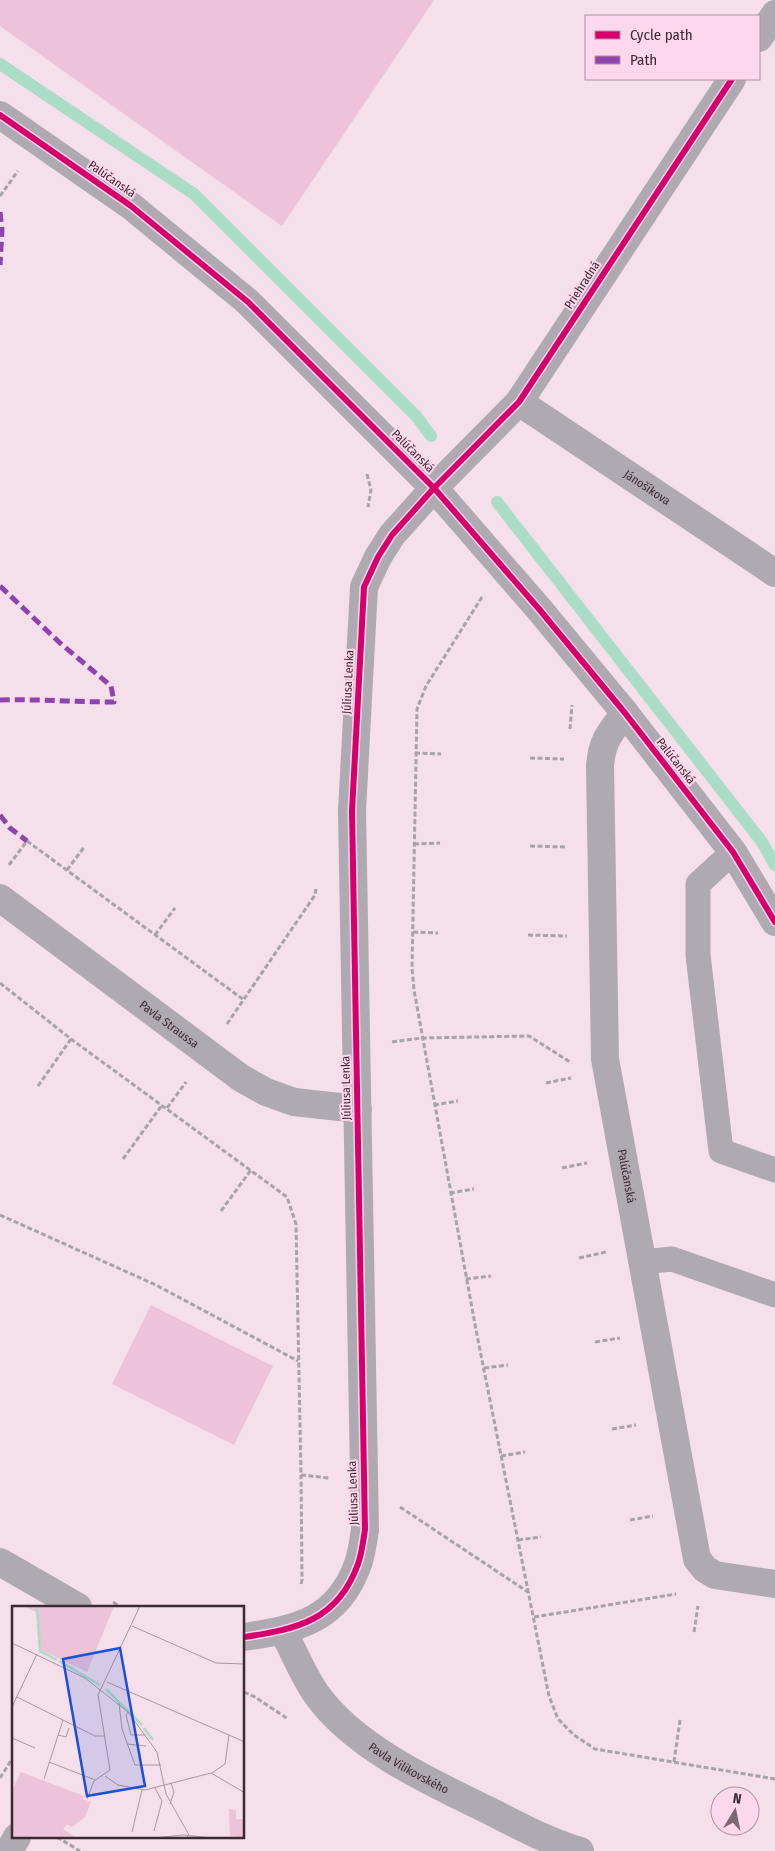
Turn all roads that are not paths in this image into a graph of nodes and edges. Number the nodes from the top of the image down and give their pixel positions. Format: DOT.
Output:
graph roads {
  1 [pos="775,14"];
  2 [pos="760,36"];
  3 [pos="731,80"];
  4 [pos="0,115"];
  5 [pos="519,402"];
  6 [pos="434,488"];
  7 [pos="775,573"];
  8 [pos="625,713"];
  9 [pos="733,852"];
  10 [pos="0,898"];
  11 [pos="775,922"];
  12 [pos="358,1109"];
  13 [pos="775,1170"];
  14 [pos="642,1262"];
  15 [pos="775,1295"];
  16 [pos="0,1562"];
  17 [pos="775,1584"];
  18 [pos="76,1606"];
  19 [pos="283,1631"];
  20 [pos="245,1637"];
  21 [pos="16,1838"];
  22 [pos="9,1851"];
  23 [pos="580,1851"];
  1 -- 2 [label="street"];
  3 -- 5 [label="street, Priehradná"];
  4 -- 6 [label="street, Palúčanská"];
  5 -- 6 [label="street, Priehradná"];
  5 -- 7 [label="street, Jánošíkova"];
  6 -- 8 [label="street, Palúčanská"];
  6 -- 12 [label="street, Júliusa Lenka"];
  8 -- 9 [label="street, Palúčanská"];
  8 -- 14 [label="street, Palúčanská"];
  9 -- 11 [label="street, Palúčanská"];
  9 -- 13 [label="lane"];
  10 -- 12 [label="street, Pavla Straussa"];
  12 -- 19 [label="street, Júliusa Lenka"];
  14 -- 15 [label="lane"];
  14 -- 17 [label="street, Palúčanská"];
  16 -- 18 [label="street"];
  19 -- 20 [label="street, Júliusa Lenka"];
  19 -- 23 [label="street, Pavla Vilikovského"];
  21 -- 22 [label="street"];
}
